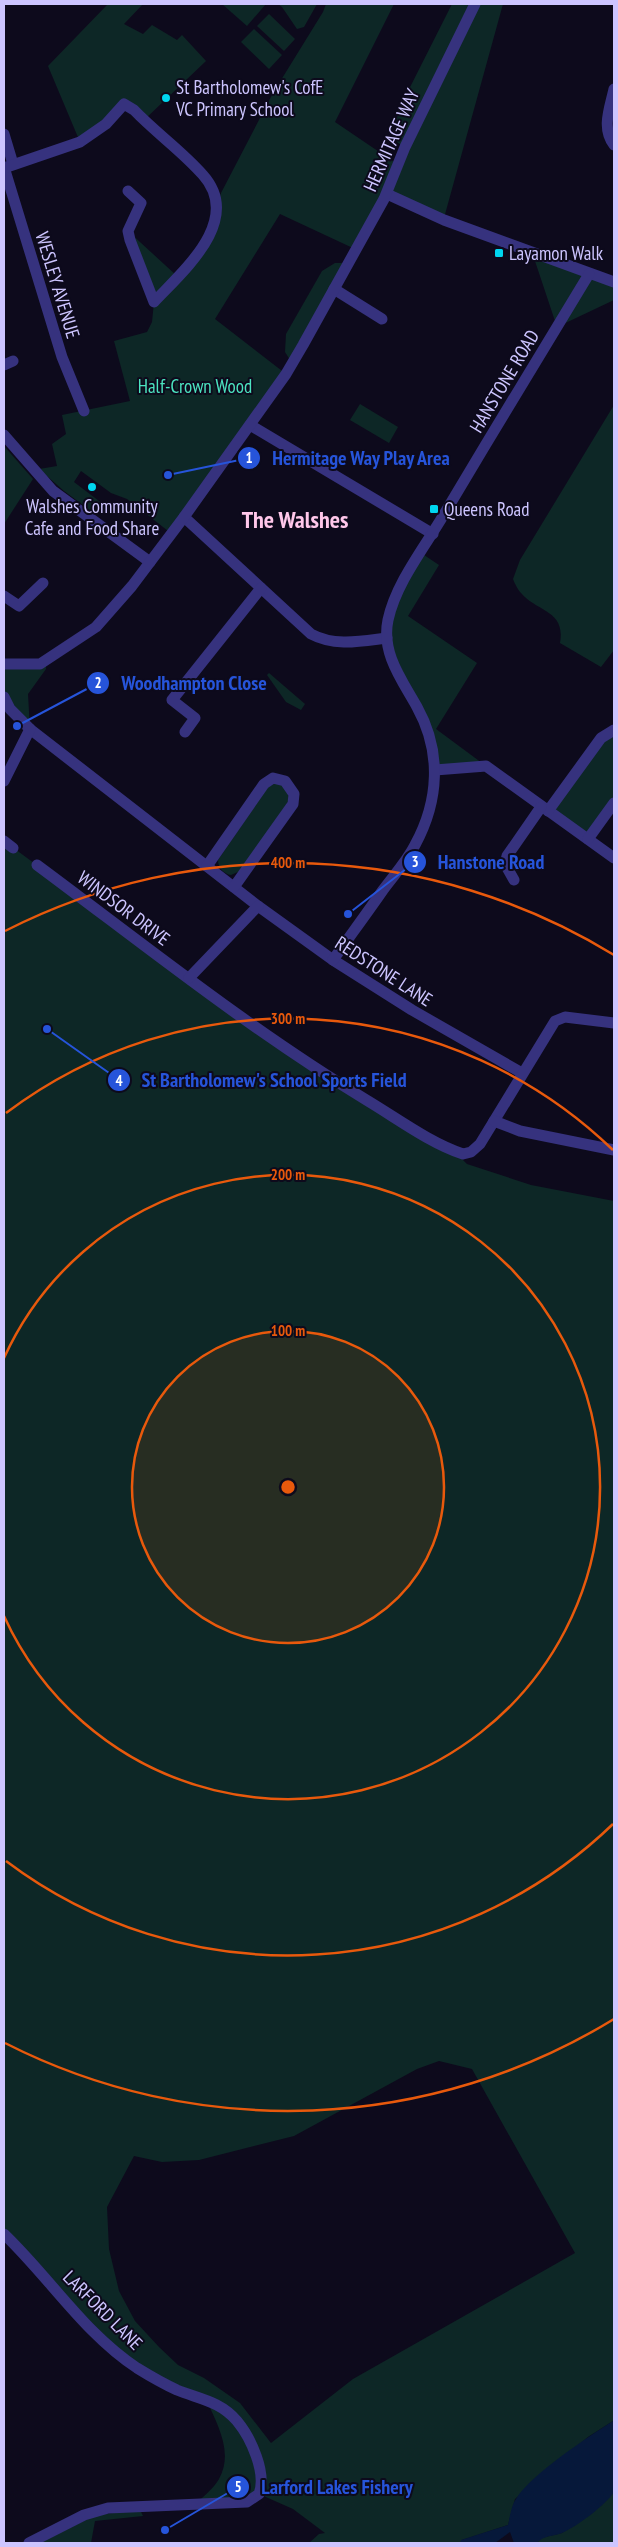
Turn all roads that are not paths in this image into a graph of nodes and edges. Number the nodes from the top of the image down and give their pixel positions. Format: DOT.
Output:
graph roads {
  1 [pos="475,4"];
  2 [pos="614,89"];
  3 [pos="4,134"];
  4 [pos="614,145"];
  5 [pos="7,166"];
  6 [pos="128,192"];
  7 [pos="387,194"];
  8 [pos="589,274"];
  9 [pos="614,282"];
  10 [pos="334,290"];
  11 [pos="382,319"];
  12 [pos="84,411"];
  13 [pos="250,425"];
  14 [pos="4,435"];
  15 [pos="184,517"];
  16 [pos="433,534"];
  17 [pos="150,562"];
  18 [pos="43,583"];
  19 [pos="261,588"];
  20 [pos="4,596"];
  21 [pos="388,638"];
  22 [pos="4,664"];
  23 [pos="4,697"];
  24 [pos="30,729"];
  25 [pos="614,730"];
  26 [pos="185,732"];
  27 [pos="435,770"];
  28 [pos="4,782"];
  29 [pos="614,803"];
  30 [pos="544,809"];
  31 [pos="588,839"];
  32 [pos="614,858"];
  33 [pos="37,865"];
  34 [pos="207,866"];
  35 [pos="514,880"];
  36 [pos="234,887"];
  37 [pos="258,906"];
  38 [pos="333,960"];
  39 [pos="190,978"];
  40 [pos="614,1023"];
  41 [pos="522,1073"];
  42 [pos="494,1121"];
  43 [pos="614,1150"];
  44 [pos="4,2234"];
  45 [pos="29,2543"];
  1 -- 7 [label="street, HERMITAGE WAY"];
  2 -- 4 [label="street"];
  3 -- 5 [label="street, WESLEY AVENUE"];
  5 -- 6 [label="street"];
  5 -- 12 [label="street, WESLEY AVENUE"];
  7 -- 8 [label="street"];
  7 -- 10 [label="street, HERMITAGE WAY"];
  8 -- 9 [label="street"];
  8 -- 16 [label="street, HANSTONE ROAD"];
  10 -- 11 [label="street"];
  10 -- 13 [label="street, HERMITAGE WAY"];
  13 -- 15 [label="street, HERMITAGE WAY"];
  13 -- 16 [label="street"];
  14 -- 17 [label="street"];
  15 -- 17 [label="street, HERMITAGE WAY"];
  15 -- 19 [label="street"];
  16 -- 21 [label="street, HANSTONE ROAD"];
  17 -- 22 [label="street, HERMITAGE WAY"];
  18 -- 20 [label="street"];
  19 -- 21 [label="street"];
  19 -- 26 [label="street"];
  21 -- 27 [label="street, HANSTONE ROAD"];
  23 -- 24 [label="street, REDSTONE LANE"];
  24 -- 28 [label="street"];
  24 -- 34 [label="street, REDSTONE LANE"];
  25 -- 30 [label="street"];
  27 -- 30 [label="street"];
  27 -- 38 [label="street, HANSTONE ROAD"];
  29 -- 31 [label="street"];
  30 -- 31 [label="street"];
  30 -- 35 [label="street"];
  31 -- 32 [label="street"];
  33 -- 39 [label="street, WINDSOR DRIVE"];
  34 -- 36 [label="street, REDSTONE LANE"];
  34 -- 36 [label="street"];
  36 -- 37 [label="street, REDSTONE LANE"];
  37 -- 38 [label="street, REDSTONE LANE"];
  37 -- 39 [label="street"];
  38 -- 41 [label="street, REDSTONE LANE"];
  39 -- 42 [label="street, WINDSOR DRIVE"];
  40 -- 41 [label="street, WINDSOR DRIVE"];
  41 -- 42 [label="street, WINDSOR DRIVE"];
  42 -- 43 [label="street"];
  44 -- 45 [label="street, LARFORD LANE"];
}
